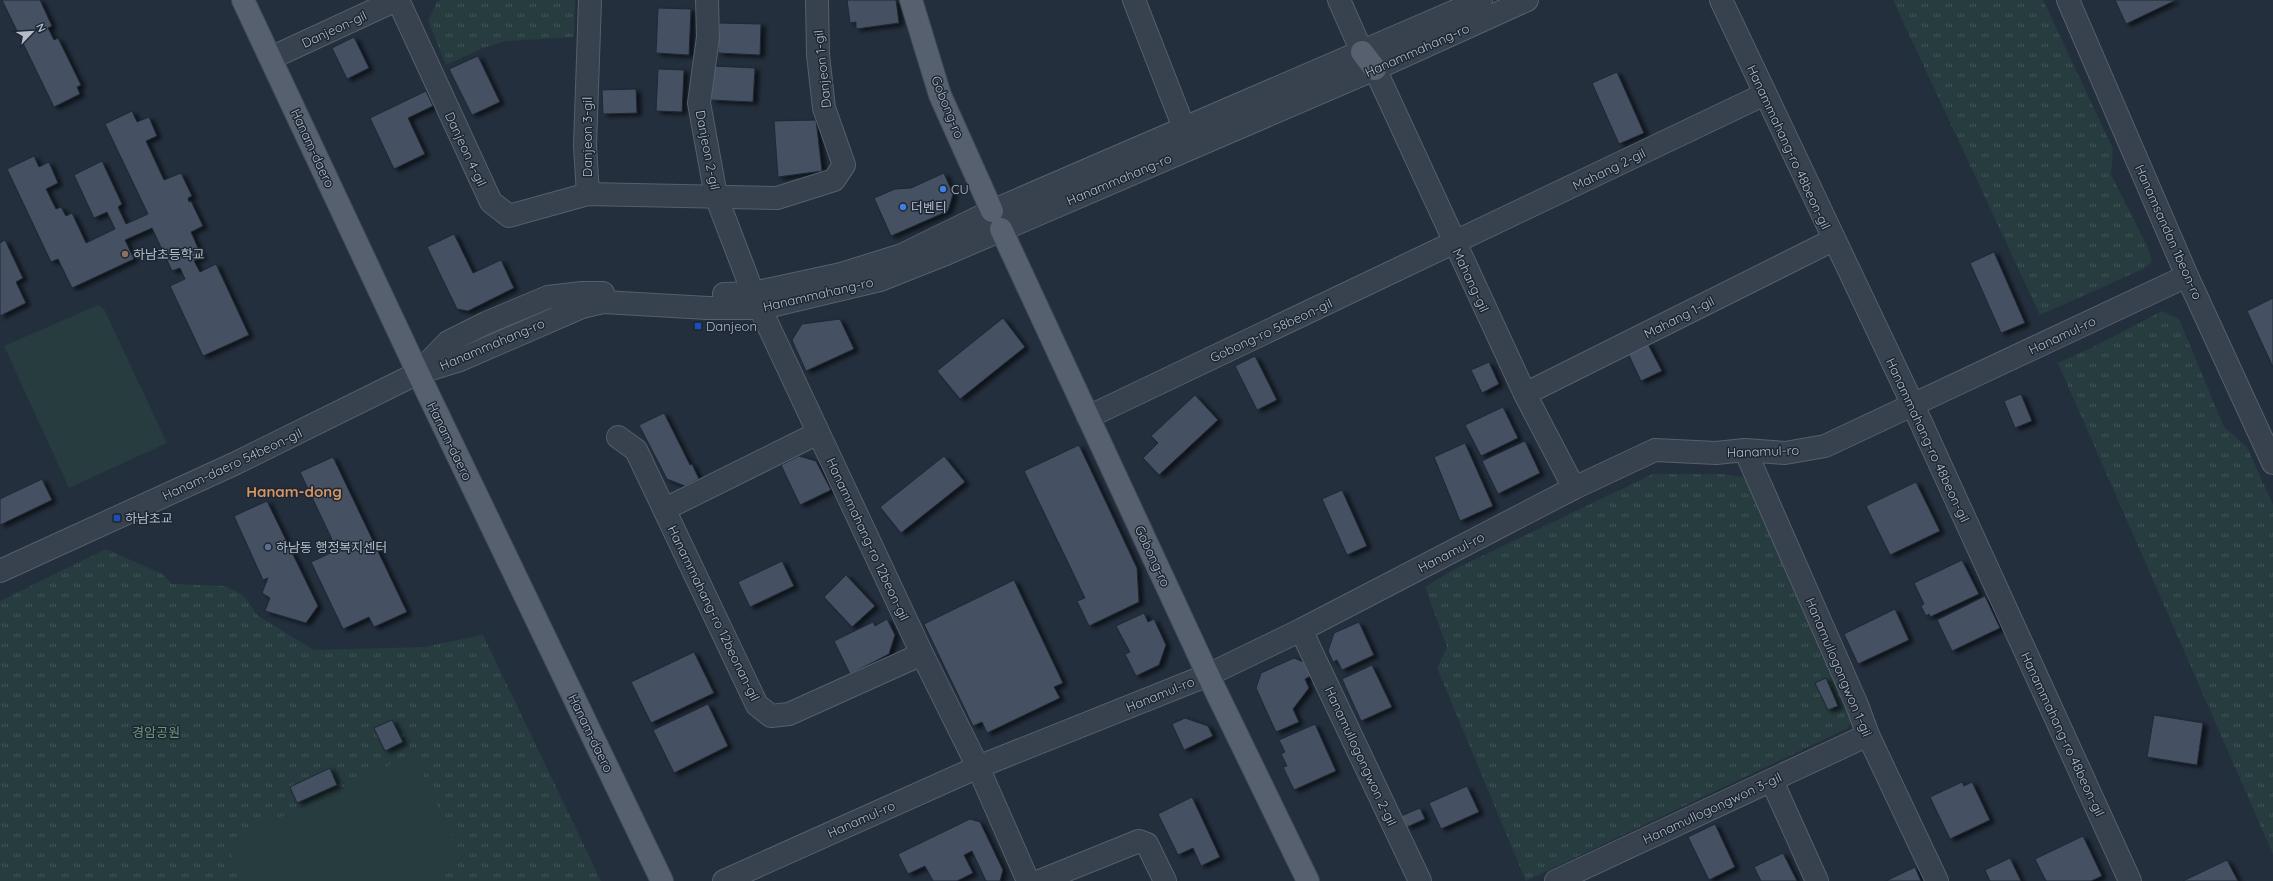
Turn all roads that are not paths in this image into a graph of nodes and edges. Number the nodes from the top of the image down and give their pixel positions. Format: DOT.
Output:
graph roads {
  1 [pos="243,0"];
  2 [pos="397,0"];
  3 [pos="590,0"];
  4 [pos="707,0"];
  5 [pos="817,0"];
  6 [pos="911,0"];
  7 [pos="1134,0"];
  8 [pos="1339,0"];
  9 [pos="1481,0"];
  10 [pos="1527,0"];
  11 [pos="1721,0"];
  12 [pos="2068,0"];
  13 [pos="1362,52"];
  14 [pos="270,58"];
  15 [pos="1375,69"];
  16 [pos="1765,94"];
  17 [pos="1184,128"];
  18 [pos="588,194"];
  19 [pos="716,196"];
  20 [pos="997,220"];
  21 [pos="1833,240"];
  22 [pos="1454,244"];
  23 [pos="2187,276"];
  24 [pos="758,301"];
  25 [pos="418,373"];
  26 [pos="1525,394"];
  27 [pos="1913,405"];
  28 [pos="1088,417"];
  29 [pos="818,433"];
  30 [pos="618,437"];
  31 [pos="1745,450"];
  32 [pos="2273,463"];
  33 [pos="1574,488"];
  34 [pos="665,509"];
  35 [pos="0,571"];
  36 [pos="1301,630"];
  37 [pos="922,654"];
  38 [pos="1208,675"];
  39 [pos="1868,736"];
  40 [pos="978,767"];
  41 [pos="1772,781"];
  42 [pos="662,881"];
  43 [pos="724,881"];
  44 [pos="1028,881"];
  45 [pos="1040,881"];
  46 [pos="1165,881"];
  47 [pos="1308,881"];
  48 [pos="1420,881"];
  49 [pos="1556,881"];
  50 [pos="1817,881"];
  51 [pos="1937,881"];
  52 [pos="2130,881"];
  1 -- 14 [label="main road, Hanam-daero"];
  2 -- 14 [label="street, Danjeon-gil"];
  2 -- 18 [label="street, Danjeon 4-gil"];
  3 -- 18 [label="street, Danjeon 3-gil"];
  4 -- 19 [label="street, Danjeon 2-gil"];
  5 -- 19 [label="street, Danjeon 1-gil"];
  6 -- 20 [label="main road, Gobong-ro"];
  7 -- 17 [label="street"];
  8 -- 13 [label="street"];
  9 -- 13 [label="street, Hanammahang-ro"];
  10 -- 15 [label="street, Hanammahang-ro"];
  11 -- 16 [label="street, Hanammahang-ro 48beon-gil"];
  12 -- 23 [label="street, Hanamsandan 1beon-ro"];
  13 -- 15 [label="main road"];
  13 -- 17 [label="street, Hanammahang-ro"];
  14 -- 25 [label="main road, Hanam-daero"];
  15 -- 20 [label="street, Hanammahang-ro"];
  15 -- 22 [label="street, Mahang-gil"];
  16 -- 21 [label="street, Hanammahang-ro 48beon-gil"];
  16 -- 22 [label="street, Mahang 2-gil"];
  17 -- 20 [label="street, Hanammahang-ro"];
  18 -- 19 [label="street, Danjeon 3-gil"];
  19 -- 24 [label="street, Danjeon 2-gil"];
  20 -- 24 [label="street, Hanammahang-ro"];
  20 -- 28 [label="main road, Gobong-ro"];
  21 -- 26 [label="street, Mahang 1-gil"];
  21 -- 27 [label="street, Hanammahang-ro 48beon-gil"];
  22 -- 26 [label="street, Mahang-gil"];
  22 -- 28 [label="street, Gobong-ro 58beon-gil"];
  23 -- 27 [label="street, Hanamul-ro"];
  23 -- 32 [label="street, Hanamsandan 1beon-ro"];
  24 -- 25 [label="street, Hanammahang-ro"];
  24 -- 29 [label="street, Hanammahang-ro 12beon-gil"];
  25 -- 35 [label="street, Hanam-daero 54beon-gil"];
  25 -- 42 [label="main road, Hanam-daero"];
  26 -- 33 [label="street, Mahang-gil"];
  27 -- 31 [label="street, Hanamul-ro"];
  27 -- 52 [label="street, Hanammahang-ro 48beon-gil"];
  28 -- 38 [label="main road, Gobong-ro"];
  29 -- 34 [label="street, Hanammahang-ro 12beonan-gil"];
  29 -- 37 [label="street, Hanammahang-ro 12beon-gil"];
  30 -- 34 [label="street, Hanammahang-ro 12beonan-gil"];
  31 -- 33 [label="street, Hanamul-ro"];
  31 -- 39 [label="street, Hanamullogongwon 1-gil"];
  33 -- 36 [label="street, Hanamul-ro"];
  34 -- 37 [label="street, Hanammahang-ro 12beonan-gil"];
  36 -- 38 [label="street, Hanamul-ro"];
  36 -- 48 [label="street, Hanamullogongwon 2-gil"];
  37 -- 40 [label="street, Hanammahang-ro 12beon-gil"];
  38 -- 40 [label="street, Hanamul-ro"];
  38 -- 47 [label="main road, Gobong-ro"];
  39 -- 41 [label="street, Hanamullogongwon 3-gil"];
  39 -- 51 [label="street, Hanamullogongwon 1-gil"];
  40 -- 43 [label="street, Hanamul-ro"];
  40 -- 44 [label="street, Hanammahang-ro 12beon-gil"];
  41 -- 49 [label="street, Hanamullogongwon 3-gil"];
  41 -- 50 [label="street"];
  45 -- 46 [label="street"];
}
